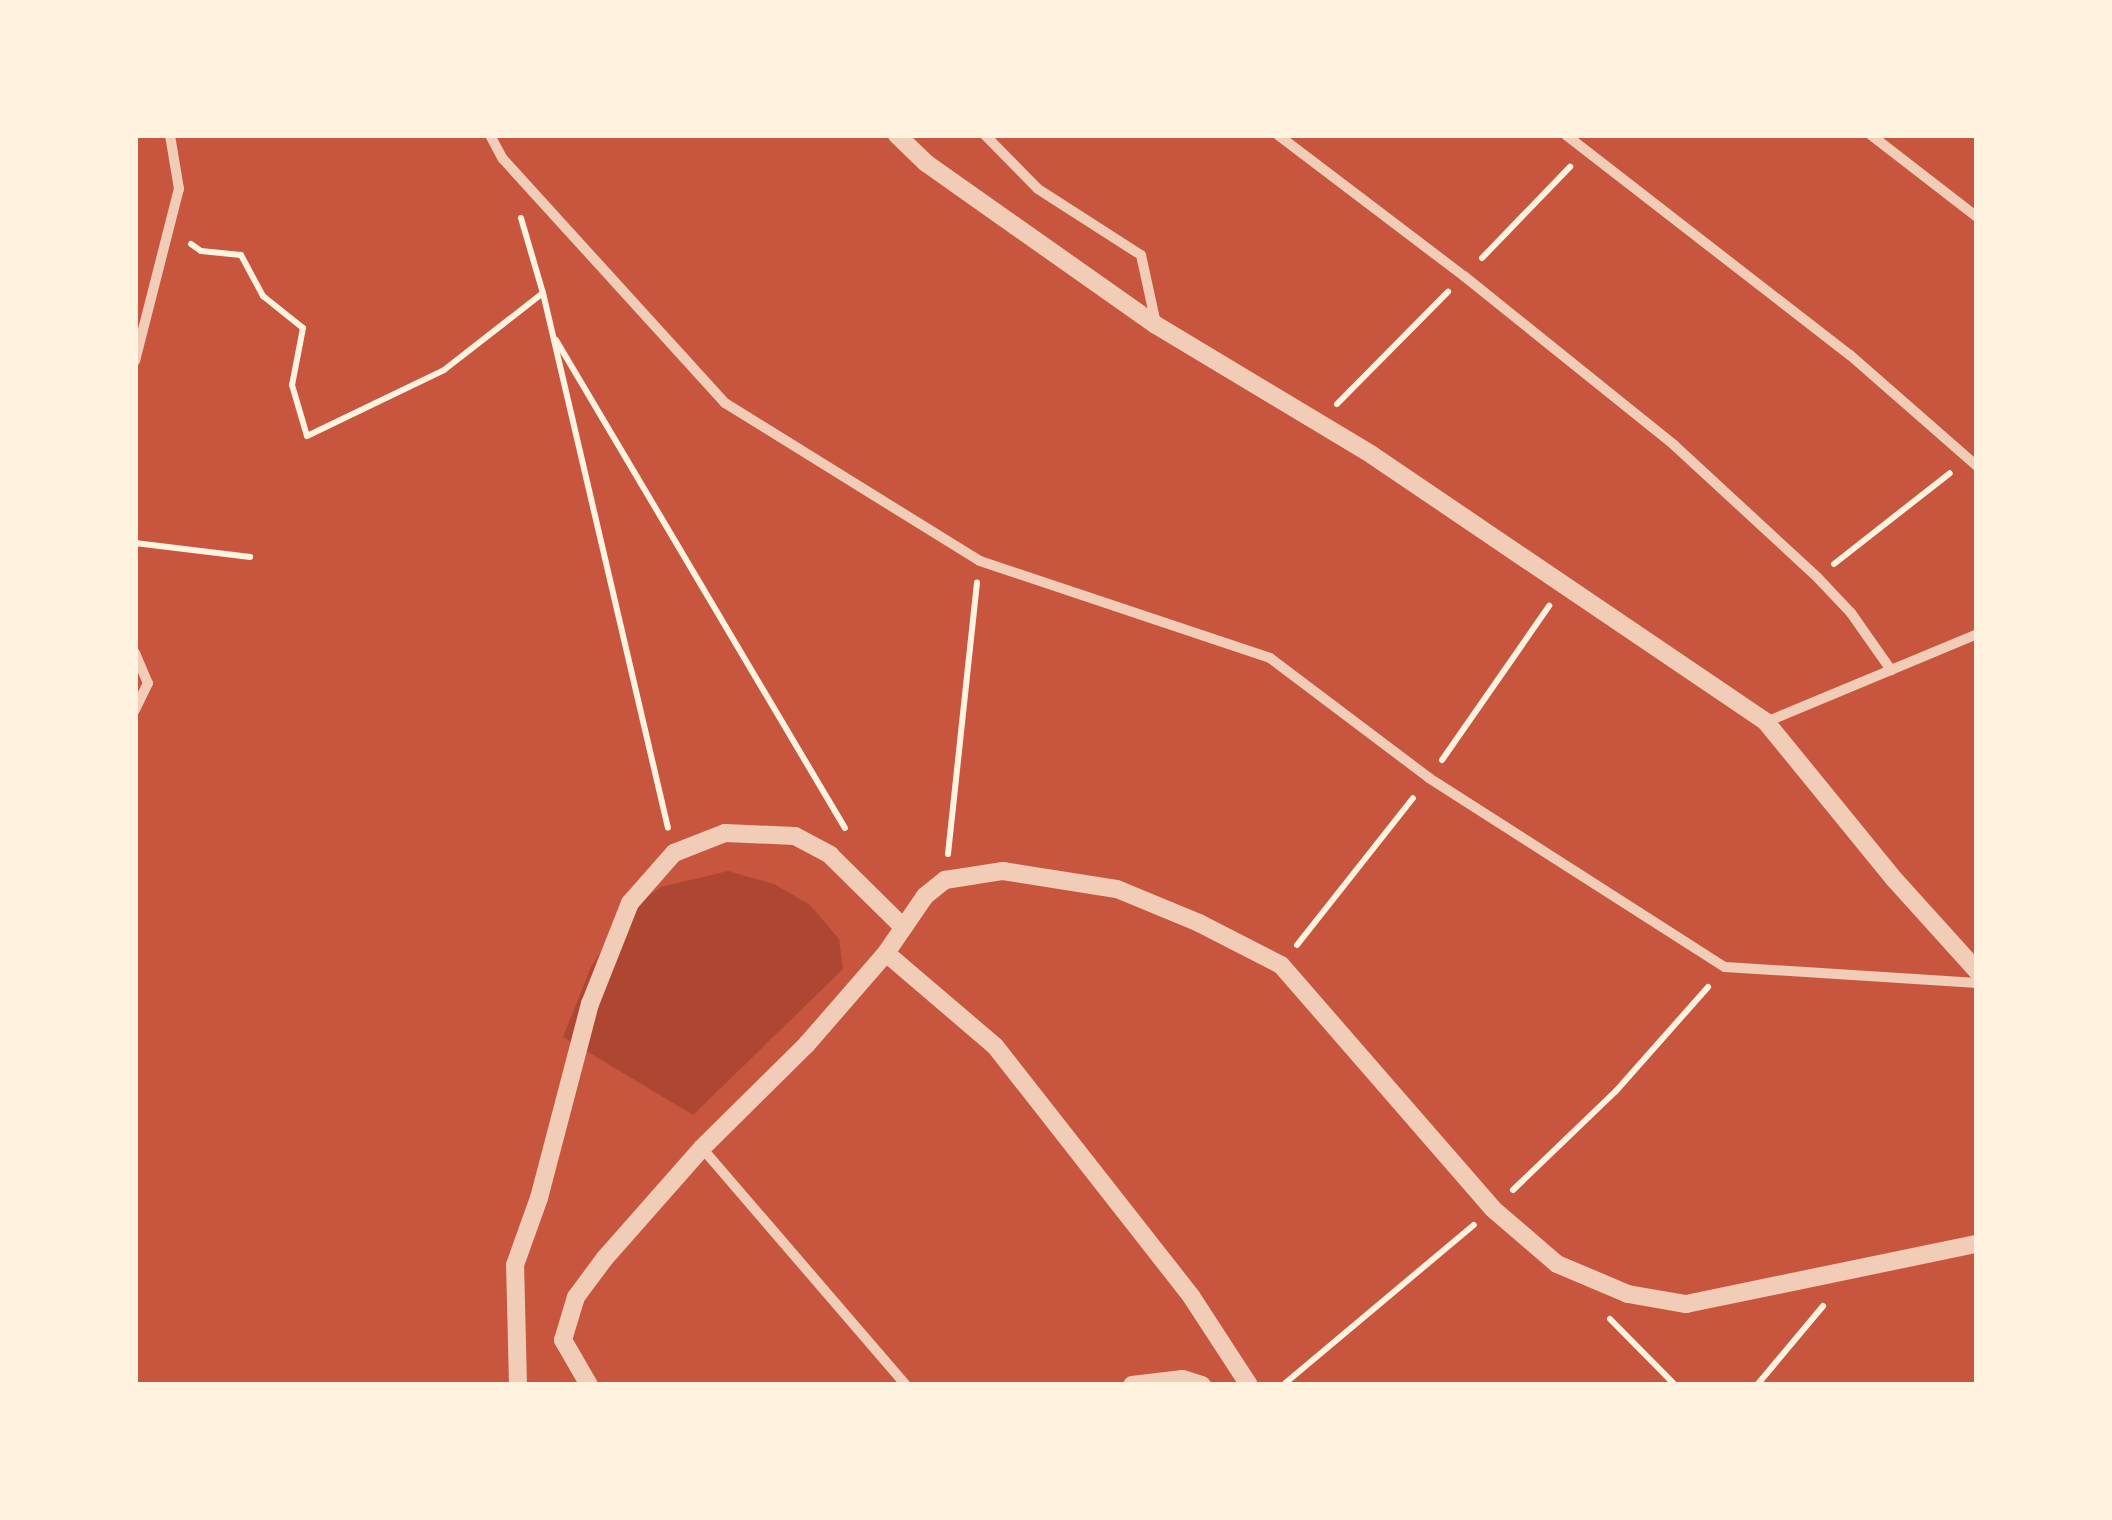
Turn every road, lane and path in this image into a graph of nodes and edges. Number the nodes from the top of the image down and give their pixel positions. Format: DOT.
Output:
graph roads {
  1 [pos="170,135"];
  2 [pos="490,135"];
  3 [pos="897,135"];
  4 [pos="984,135"];
  5 [pos="1278,135"];
  6 [pos="1566,135"];
  7 [pos="1871,135"];
  8 [pos="520,217"];
  9 [pos="1977,217"];
  10 [pos="168,228"];
  11 [pos="544,293"];
  12 [pos="1156,325"];
  13 [pos="552,335"];
  14 [pos="135,361"];
  15 [pos="1973,462"];
  16 [pos="135,543"];
  17 [pos="250,557"];
  18 [pos="980,561"];
  19 [pos="1818,577"];
  20 [pos="1565,582"];
  21 [pos="1977,634"];
  22 [pos="135,653"];
  23 [pos="1891,670"];
  24 [pos="135,710"];
  25 [pos="1766,722"];
  26 [pos="1429,778"];
  27 [pos="853,842"];
  28 [pos="674,853"];
  29 [pos="945,880"];
  30 [pos="903,926"];
  31 [pos="886,954"];
  32 [pos="1281,966"];
  33 [pos="1977,971"];
  34 [pos="1977,983"];
  35 [pos="702,1148"];
  36 [pos="1977,1244"];
  37 [pos="1851,1273"];
  38 [pos="518,1385"];
  39 [pos="589,1385"];
  40 [pos="906,1385"];
  41 [pos="1132,1385"];
  42 [pos="1202,1385"];
  43 [pos="1249,1385"];
  44 [pos="1756,1385"];
  1 -- 10 [label="street"];
  2 -- 18 [label="street"];
  3 -- 12 [label="street"];
  4 -- 12 [label="street"];
  5 -- 19 [label="street"];
  6 -- 15 [label="street"];
  7 -- 9 [label="street"];
  8 -- 11 [label="path"];
  10 -- 11 [label="path"];
  10 -- 14 [label="street"];
  11 -- 13 [label="path"];
  12 -- 20 [label="street"];
  13 -- 27 [label="path"];
  13 -- 28 [label="path"];
  15 -- 19 [label="path"];
  16 -- 17 [label="path"];
  18 -- 26 [label="street"];
  18 -- 29 [label="path"];
  19 -- 23 [label="street"];
  20 -- 25 [label="street"];
  20 -- 26 [label="path"];
  21 -- 23 [label="street"];
  22 -- 24 [label="street"];
  23 -- 25 [label="street"];
  25 -- 33 [label="street"];
  26 -- 32 [label="path"];
  26 -- 34 [label="street"];
  28 -- 30 [label="street"];
  28 -- 38 [label="street"];
  29 -- 30 [label="street"];
  29 -- 32 [label="street"];
  30 -- 31 [label="street"];
  31 -- 35 [label="street"];
  31 -- 43 [label="street"];
  32 -- 37 [label="street"];
  35 -- 39 [label="street"];
  35 -- 40 [label="street"];
  36 -- 37 [label="street"];
  37 -- 44 [label="path"];
  41 -- 42 [label="street"];
}
